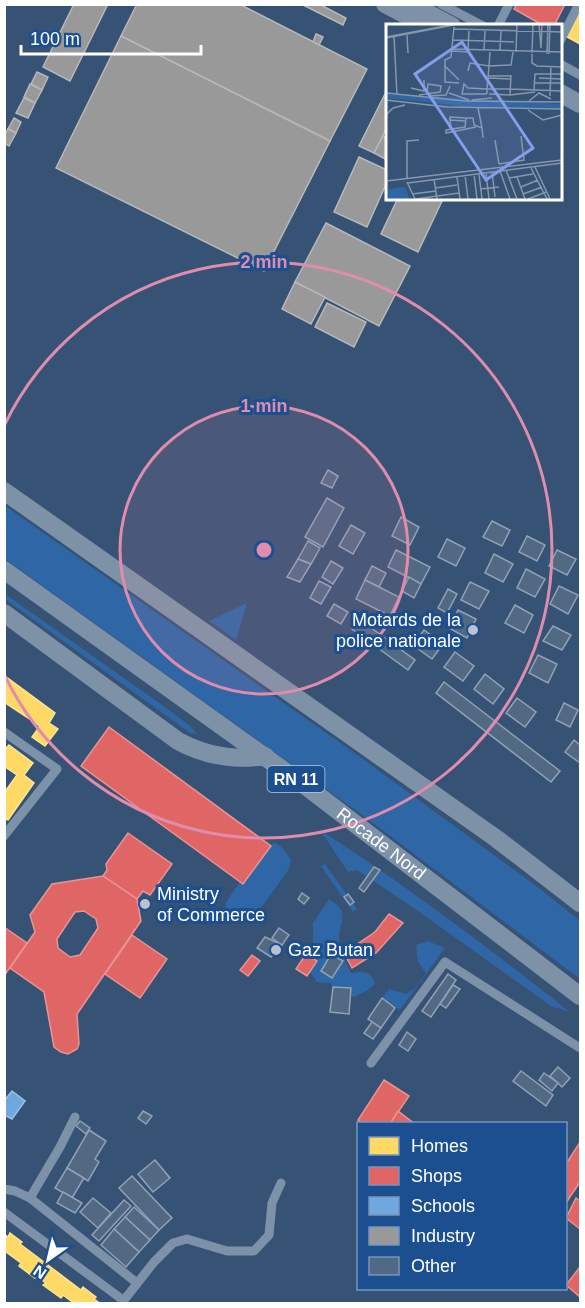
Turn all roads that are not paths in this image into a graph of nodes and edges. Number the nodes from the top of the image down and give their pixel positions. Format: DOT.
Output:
graph roads {
  1 [pos="385,4"];
  2 [pos="411,4"];
  3 [pos="441,4"];
  4 [pos="509,4"];
  5 [pos="579,4"];
  6 [pos="423,24"];
  7 [pos="448,24"];
  8 [pos="479,24"];
  9 [pos="499,24"];
  10 [pos="561,39"];
  11 [pos="561,65"];
  12 [pos="580,75"];
  13 [pos="561,81"];
  14 [pos="580,91"];
  15 [pos="561,94"];
  16 [pos="580,104"];
  17 [pos="4,491"];
  18 [pos="4,570"];
  19 [pos="4,613"];
  20 [pos="4,732"];
  21 [pos="265,756"];
  22 [pos="4,836"];
  23 [pos="580,903"];
  24 [pos="580,996"];
  25 [pos="580,1048"];
  26 [pos="371,1063"];
  27 [pos="75,1117"];
  28 [pos="281,1184"];
  29 [pos="4,1190"];
  30 [pos="30,1197"];
  31 [pos="4,1212"];
  32 [pos="137,1283"];
  33 [pos="122,1302"];
  1 -- 6 [label="highway"];
  2 -- 7 [label="highway"];
  3 -- 8 [label="street"];
  4 -- 9 [label="street"];
  5 -- 10 [label="street"];
  11 -- 12 [label="street"];
  13 -- 14 [label="highway"];
  15 -- 16 [label="highway"];
  17 -- 23 [label="highway"];
  18 -- 21 [label="highway, Rocade Nord / RN 11"];
  19 -- 21 [label="highway"];
  20 -- 22 [label="street"];
  21 -- 24 [label="highway, Rocade Nord / RN 11"];
  25 -- 26 [label="street"];
  27 -- 30 [label="street"];
  28 -- 32 [label="street"];
  29 -- 30 [label="street"];
  30 -- 32 [label="street"];
  31 -- 33 [label="street"];
  32 -- 33 [label="street"];
}
